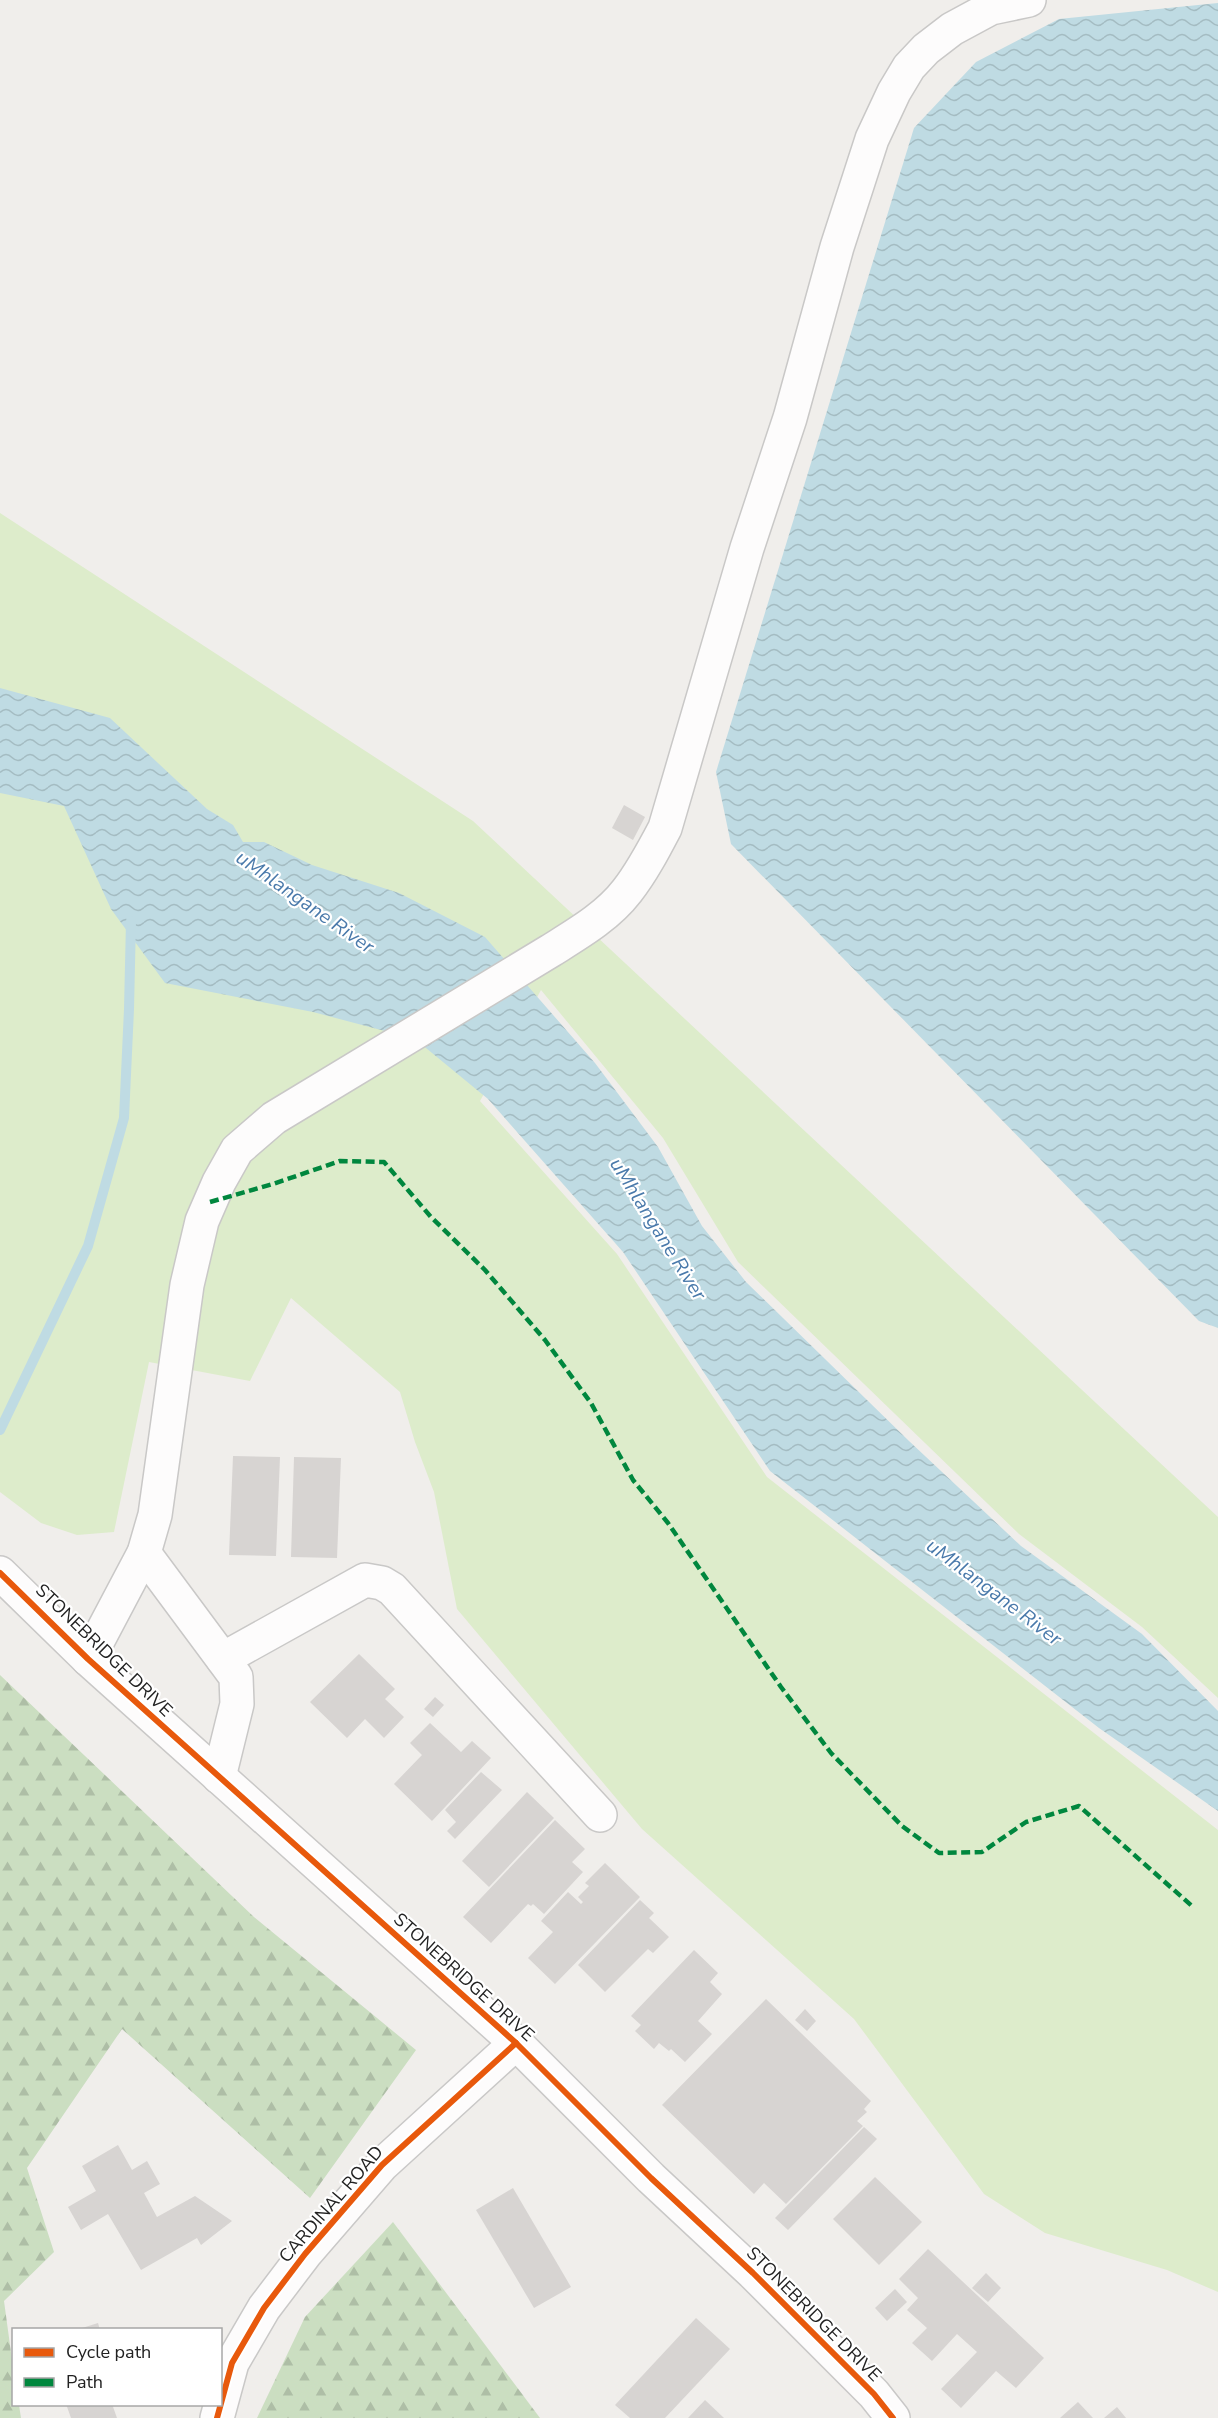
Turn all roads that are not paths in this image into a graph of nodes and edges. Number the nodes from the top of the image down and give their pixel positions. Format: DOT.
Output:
graph roads {
  1 [pos="1029,0"];
  2 [pos="144,1553"];
  3 [pos="0,1573"];
  4 [pos="88,1659"];
  5 [pos="224,1659"];
  6 [pos="219,1777"];
  7 [pos="600,1815"];
  8 [pos="516,2043"];
  9 [pos="222,2400"];
  10 [pos="893,2418"];
  1 -- 2 [label="street"];
  2 -- 4 [label="street"];
  2 -- 5 [label="street"];
  3 -- 4 [label="street, STONEBRIDGE DRIVE"];
  4 -- 6 [label="street, STONEBRIDGE DRIVE"];
  5 -- 6 [label="street"];
  5 -- 7 [label="street"];
  6 -- 8 [label="street, STONEBRIDGE DRIVE"];
  8 -- 9 [label="street, CARDINAL ROAD"];
  8 -- 10 [label="street, STONEBRIDGE DRIVE"];
}
